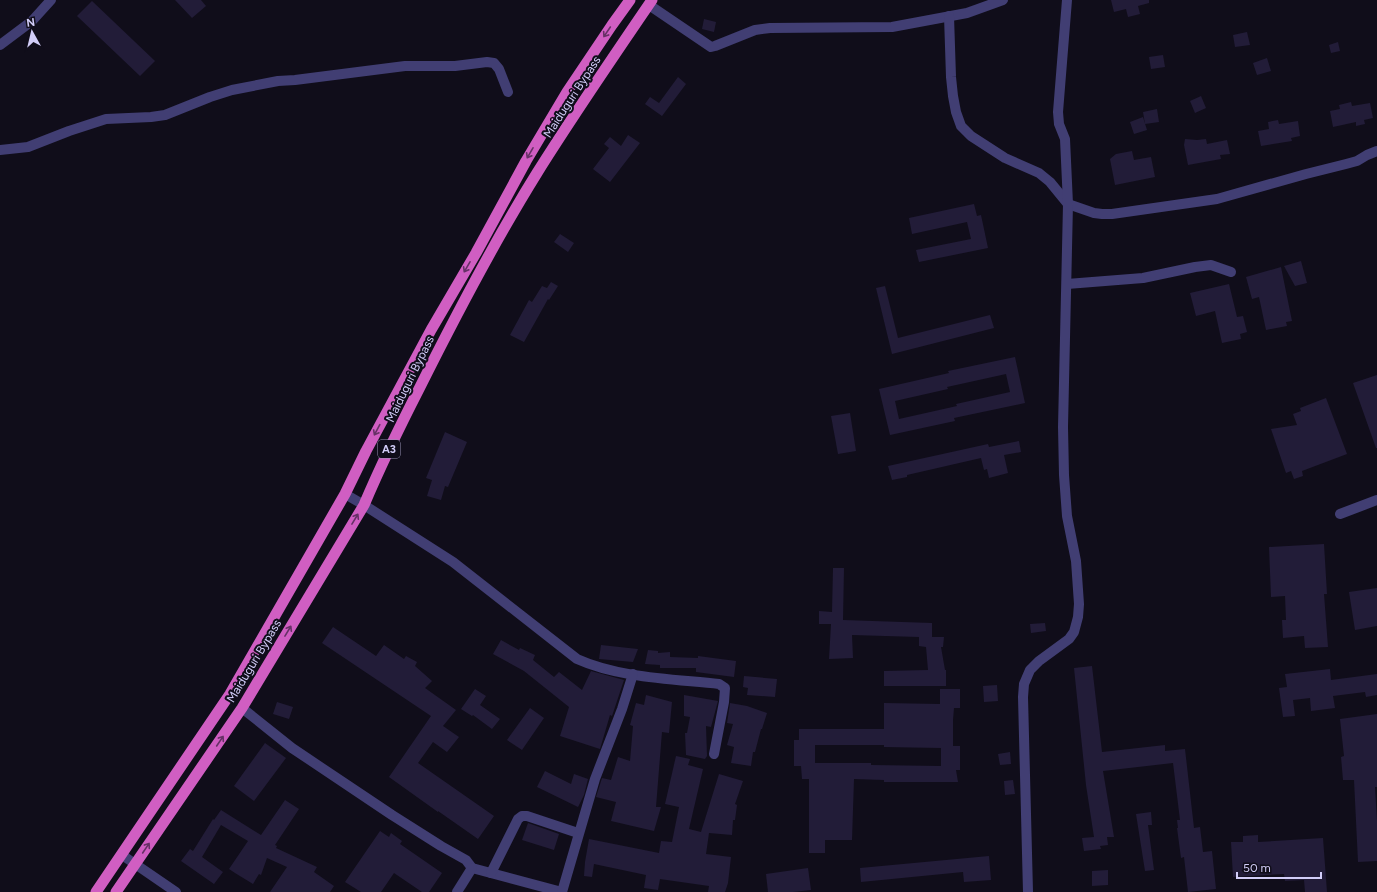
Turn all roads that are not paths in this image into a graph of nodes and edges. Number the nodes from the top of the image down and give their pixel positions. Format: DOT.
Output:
graph roads {
  1 [pos="51,0"];
  2 [pos="630,0"];
  3 [pos="1003,0"];
  4 [pos="1067,0"];
  5 [pos="651,2"];
  6 [pos="949,16"];
  7 [pos="0,45"];
  8 [pos="508,92"];
  9 [pos="0,150"];
  10 [pos="1377,151"];
  11 [pos="1068,204"];
  12 [pos="1230,272"];
  13 [pos="1067,284"];
  14 [pos="345,494"];
  15 [pos="1377,500"];
  16 [pos="364,505"];
  17 [pos="1340,514"];
  18 [pos="633,674"];
  19 [pos="242,708"];
  20 [pos="714,754"];
  21 [pos="578,833"];
  22 [pos="122,854"];
  23 [pos="136,864"];
  24 [pos="472,868"];
  25 [pos="491,873"];
  26 [pos="96,892"];
  27 [pos="116,892"];
  28 [pos="176,892"];
  29 [pos="457,892"];
  30 [pos="562,892"];
  31 [pos="1028,892"];
  1 -- 7 [label="street"];
  2 -- 14 [label="highway, Maiduguri Bypass / A3, one-way"];
  3 -- 6 [label="street"];
  4 -- 11 [label="street"];
  5 -- 6 [label="street"];
  5 -- 16 [label="highway, Maiduguri Bypass / A3"];
  6 -- 11 [label="street"];
  8 -- 9 [label="street"];
  10 -- 11 [label="street"];
  11 -- 13 [label="street"];
  12 -- 13 [label="street"];
  13 -- 31 [label="street"];
  14 -- 16 [label="street"];
  14 -- 22 [label="highway, Maiduguri Bypass / A3"];
  15 -- 17 [label="street"];
  16 -- 18 [label="street"];
  19 -- 16 [label="highway, Maiduguri Bypass / A3, one-way"];
  18 -- 20 [label="street"];
  18 -- 21 [label="street"];
  23 -- 19 [label="highway, Maiduguri Bypass / A3, one-way"];
  19 -- 24 [label="street"];
  21 -- 25 [label="street"];
  21 -- 30 [label="street"];
  22 -- 23 [label="street"];
  22 -- 26 [label="highway, Maiduguri Bypass / A3"];
  23 -- 27 [label="highway, Maiduguri Bypass / A3"];
  23 -- 28 [label="street"];
  24 -- 25 [label="street"];
  24 -- 29 [label="street"];
  25 -- 30 [label="street"];
}
